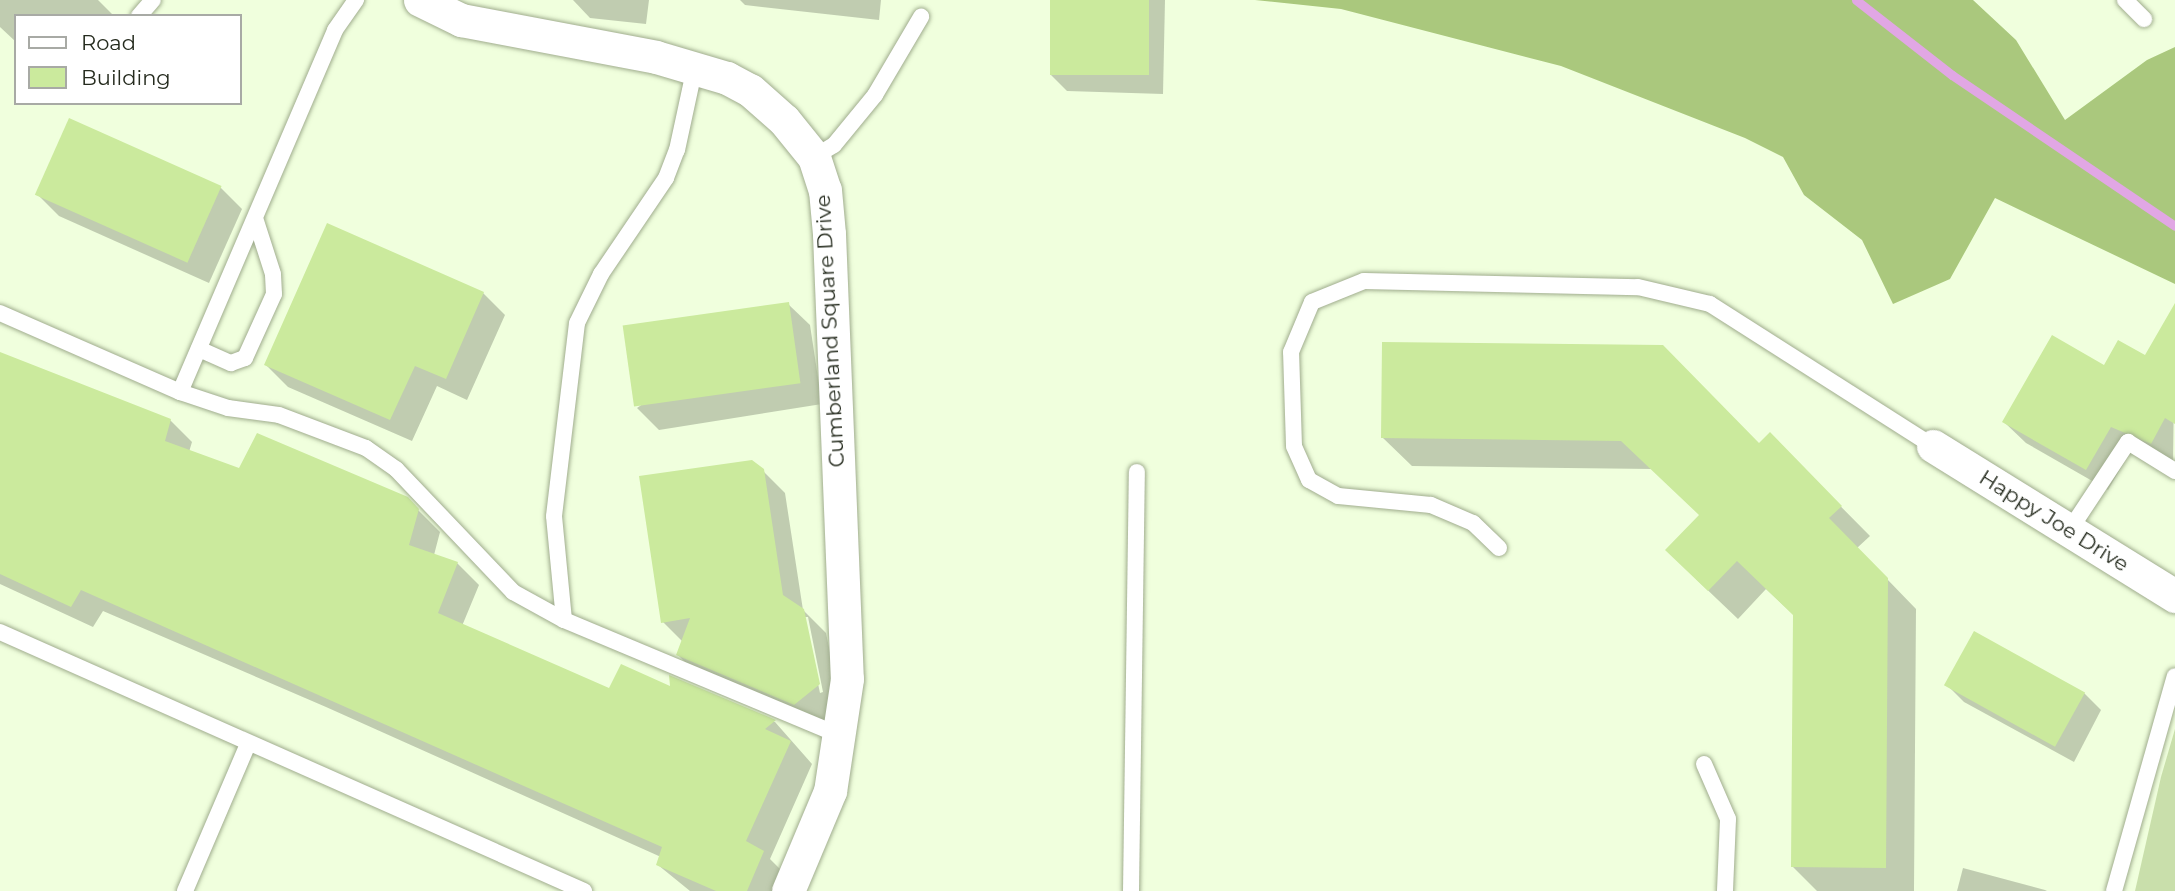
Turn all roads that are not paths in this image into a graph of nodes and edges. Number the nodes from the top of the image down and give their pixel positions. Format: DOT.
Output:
graph roads {
  1 [pos="153,0"];
  2 [pos="356,0"];
  3 [pos="420,0"];
  4 [pos="2125,0"];
  5 [pos="141,14"];
  6 [pos="922,17"];
  7 [pos="2144,19"];
  8 [pos="695,67"];
  9 [pos="814,157"];
  10 [pos="256,221"];
  11 [pos="0,313"];
  12 [pos="199,349"];
  13 [pos="180,391"];
  14 [pos="1933,446"];
  15 [pos="2175,471"];
  16 [pos="1137,472"];
  17 [pos="2069,531"];
  18 [pos="1499,548"];
  19 [pos="2175,596"];
  20 [pos="564,620"];
  21 [pos="0,632"];
  22 [pos="2175,676"];
  23 [pos="841,736"];
  24 [pos="248,744"];
  25 [pos="1704,764"];
  26 [pos="185,891"];
  27 [pos="584,891"];
  28 [pos="788,891"];
  29 [pos="1131,891"];
  30 [pos="1725,891"];
  31 [pos="2114,891"];
  1 -- 5 [label="lane"];
  2 -- 10 [label="lane"];
  3 -- 8 [label="street, Cumberland Square Drive"];
  4 -- 7 [label="lane"];
  6 -- 9 [label="lane"];
  8 -- 9 [label="street, Cumberland Square Drive"];
  8 -- 20 [label="lane"];
  9 -- 23 [label="street, Cumberland Square Drive"];
  10 -- 12 [label="lane"];
  10 -- 12 [label="lane"];
  11 -- 13 [label="lane"];
  12 -- 13 [label="lane"];
  13 -- 20 [label="lane"];
  14 -- 17 [label="street, Happy Joe Drive"];
  14 -- 18 [label="lane"];
  15 -- 17 [label="lane"];
  16 -- 29 [label="lane"];
  17 -- 19 [label="street, Happy Joe Drive"];
  20 -- 23 [label="lane"];
  21 -- 24 [label="lane"];
  22 -- 31 [label="lane"];
  23 -- 28 [label="street, Cumberland Square Drive"];
  24 -- 26 [label="lane"];
  24 -- 27 [label="lane"];
  25 -- 30 [label="lane"];
}
